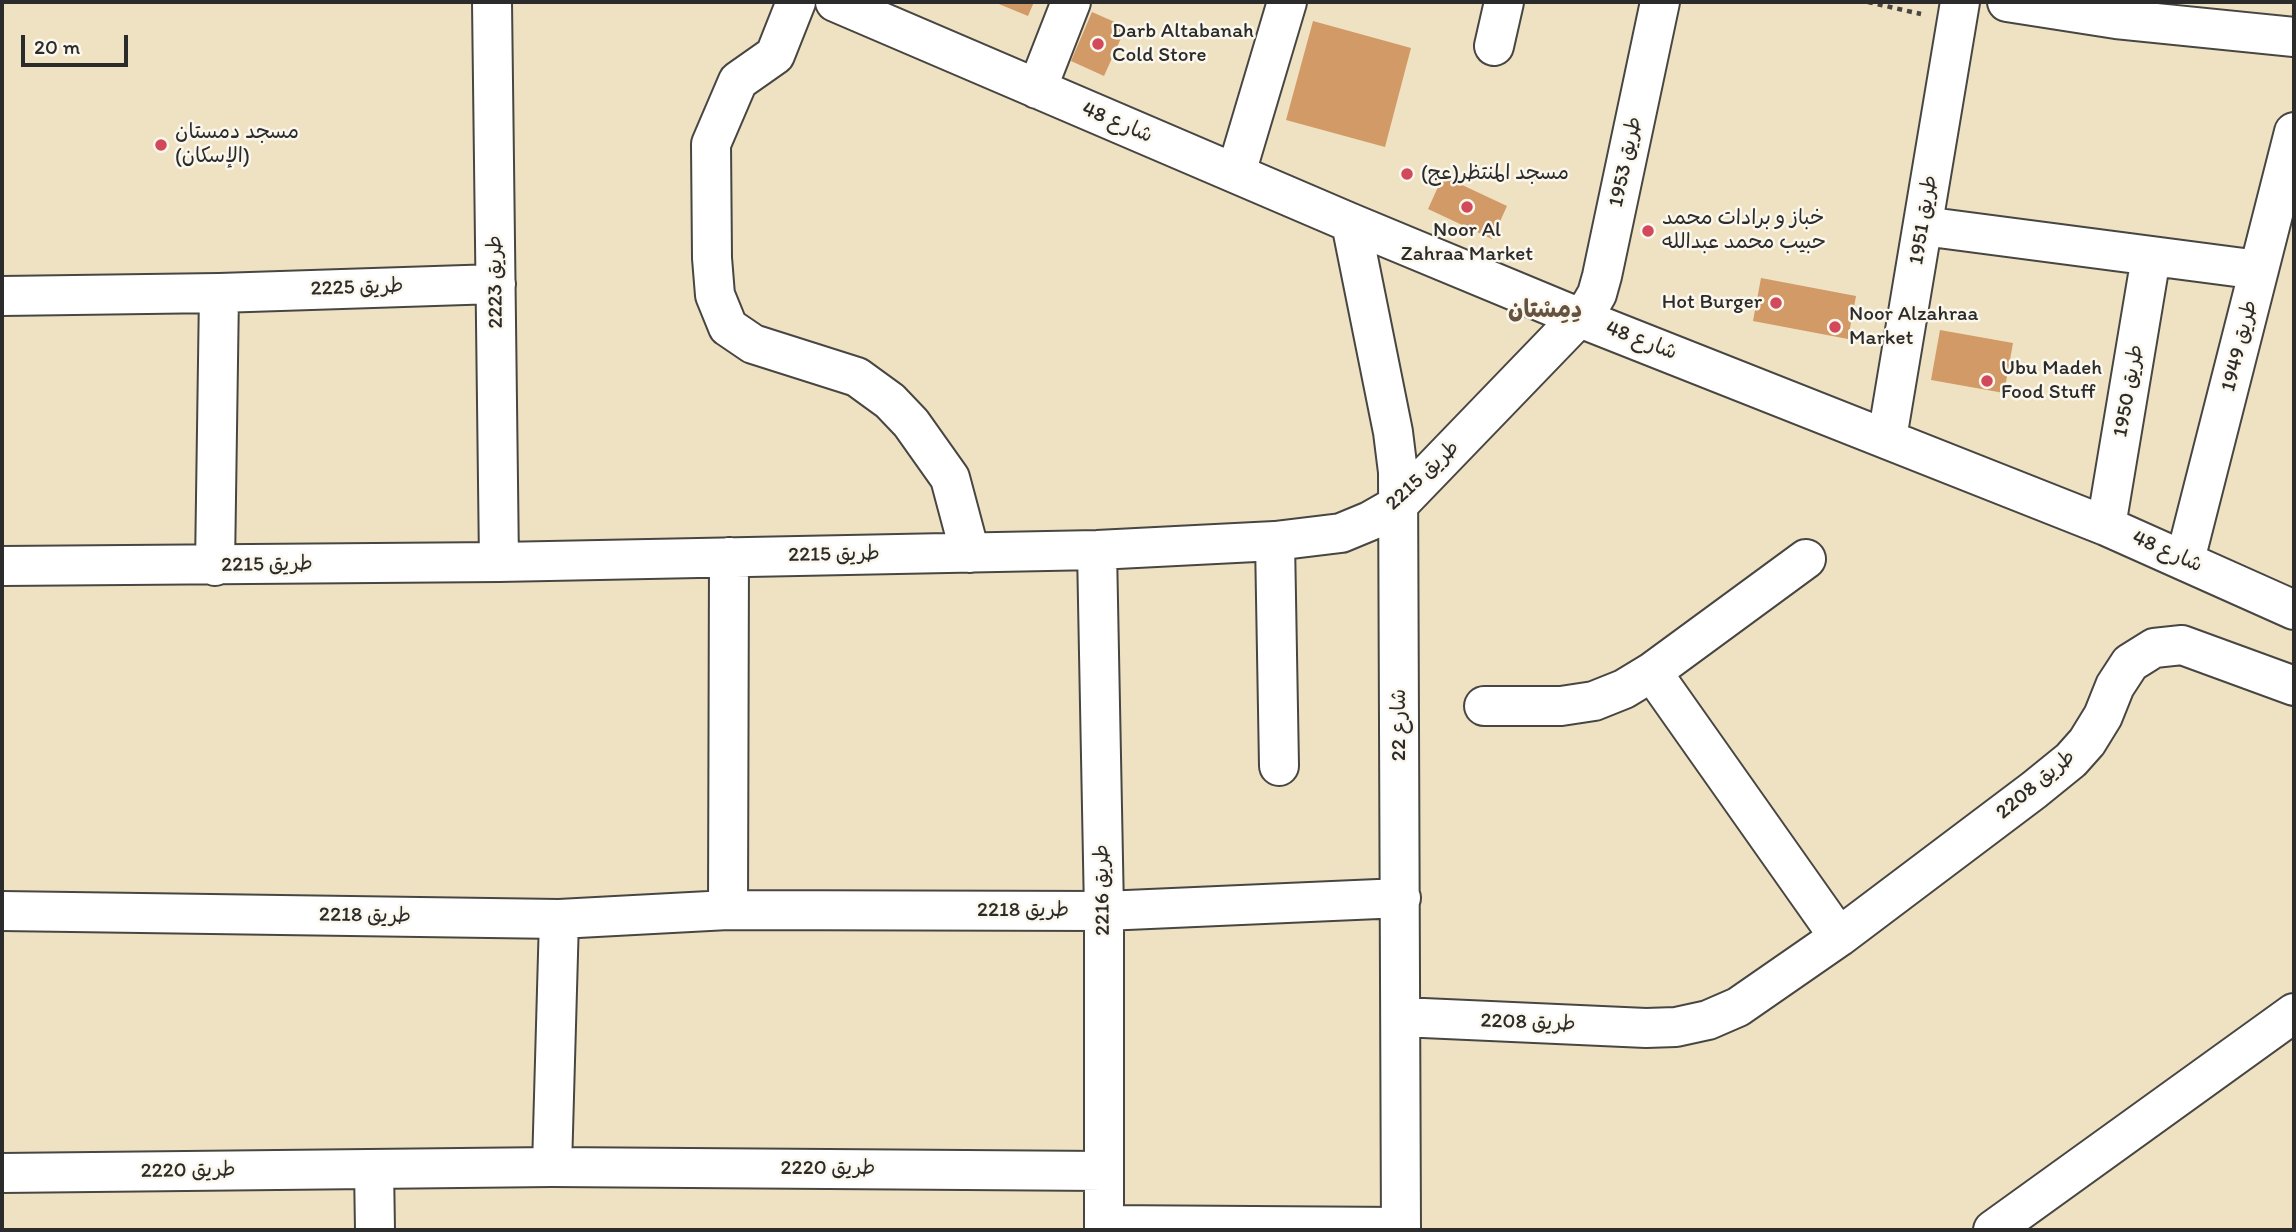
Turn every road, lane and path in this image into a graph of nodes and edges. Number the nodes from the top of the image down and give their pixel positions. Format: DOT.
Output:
graph roads {
  1 [pos="492,2"];
  2 [pos="796,2"];
  3 [pos="835,2"];
  4 [pos="1071,2"];
  5 [pos="1287,2"];
  6 [pos="1504,2"];
  7 [pos="1660,2"];
  8 [pos="1868,2"];
  9 [pos="2007,2"];
  10 [pos="2117,10"];
  11 [pos="879,11"];
  12 [pos="1958,12"];
  13 [pos="2294,37"];
  14 [pos="1494,46"];
  15 [pos="1037,89"];
  16 [pos="2294,132"];
  17 [pos="1236,173"];
  18 [pos="1351,223"];
  19 [pos="1923,226"];
  20 [pos="2151,257"];
  21 [pos="2259,270"];
  22 [pos="496,284"];
  23 [pos="219,293"];
  24 [pos="2,296"];
  25 [pos="1580,318"];
  26 [pos="1887,438"];
  27 [pos="1398,505"];
  28 [pos="2106,526"];
  29 [pos="1275,541"];
  30 [pos="1097,550"];
  31 [pos="970,553"];
  32 [pos="729,557"];
  33 [pos="1806,559"];
  34 [pos="2185,559"];
  35 [pos="499,562"];
  36 [pos="2,565"];
  37 [pos="215,566"];
  38 [pos="2294,610"];
  39 [pos="1652,672"];
  40 [pos="2294,686"];
  41 [pos="1484,706"];
  42 [pos="1279,766"];
  43 [pos="1401,898"];
  44 [pos="728,910"];
  45 [pos="2,911"];
  46 [pos="1104,911"];
  47 [pos="559,919"];
  48 [pos="1839,937"];
  49 [pos="2294,1013"];
  50 [pos="1401,1017"];
  51 [pos="552,1167"];
  52 [pos="374,1169"];
  53 [pos="1103,1171"];
  54 [pos="2,1173"];
  55 [pos="1104,1228"];
  56 [pos="1401,1229"];
  57 [pos="375,1230"];
  58 [pos="1993,1230"];
  1 -- 22 [label="street, طريق 2223"];
  2 -- 31 [label="street"];
  3 -- 11 [label="street, شارع 48"];
  4 -- 15 [label="street"];
  5 -- 17 [label="street"];
  6 -- 14 [label="street"];
  7 -- 25 [label="street, طريق 1953"];
  8 -- 12 [label="path"];
  9 -- 10 [label="street"];
  10 -- 13 [label="street"];
  11 -- 15 [label="street, شارع 48"];
  12 -- 19 [label="street, طريق 1951"];
  15 -- 17 [label="street, شارع 48"];
  16 -- 21 [label="street, طريق 1949"];
  17 -- 18 [label="street, شارع 48"];
  18 -- 25 [label="street, شارع 48"];
  18 -- 27 [label="street, شارع 22"];
  19 -- 20 [label="street"];
  19 -- 26 [label="street, طريق 1951"];
  20 -- 21 [label="street"];
  20 -- 28 [label="street, طريق 1950"];
  21 -- 34 [label="street, طريق 1949"];
  22 -- 23 [label="street, طريق 2225"];
  22 -- 35 [label="street, طريق 2223"];
  23 -- 24 [label="street, طريق 2225"];
  23 -- 37 [label="street"];
  25 -- 26 [label="street, شارع 48"];
  25 -- 27 [label="street, طريق 2215"];
  26 -- 28 [label="street, شارع 48"];
  27 -- 29 [label="street, طريق 2215"];
  27 -- 43 [label="street, شارع 22"];
  28 -- 34 [label="street, شارع 48"];
  29 -- 30 [label="street, طريق 2215"];
  29 -- 42 [label="street"];
  30 -- 31 [label="street, طريق 2215"];
  30 -- 46 [label="street, طريق 2216"];
  31 -- 32 [label="street, طريق 2215"];
  32 -- 35 [label="street, طريق 2215"];
  32 -- 44 [label="street"];
  33 -- 39 [label="street"];
  34 -- 38 [label="street, شارع 48"];
  35 -- 37 [label="street, طريق 2215"];
  36 -- 37 [label="street, طريق 2215"];
  39 -- 41 [label="street"];
  39 -- 48 [label="street"];
  40 -- 48 [label="street, طريق 2208"];
  43 -- 46 [label="street, طريق 2218"];
  43 -- 50 [label="street, شارع 22"];
  44 -- 46 [label="street, طريق 2218"];
  44 -- 47 [label="street, طريق 2218"];
  45 -- 47 [label="street, طريق 2218"];
  46 -- 53 [label="street, طريق 2216"];
  47 -- 51 [label="street"];
  48 -- 50 [label="street, طريق 2208"];
  49 -- 58 [label="street"];
  50 -- 56 [label="street, شارع 22"];
  51 -- 52 [label="street, طريق 2220"];
  51 -- 53 [label="street, طريق 2220"];
  52 -- 54 [label="street, طريق 2220"];
  52 -- 57 [label="street"];
  53 -- 55 [label="street, طريق 2216"];
  55 -- 56 [label="street"];
}
